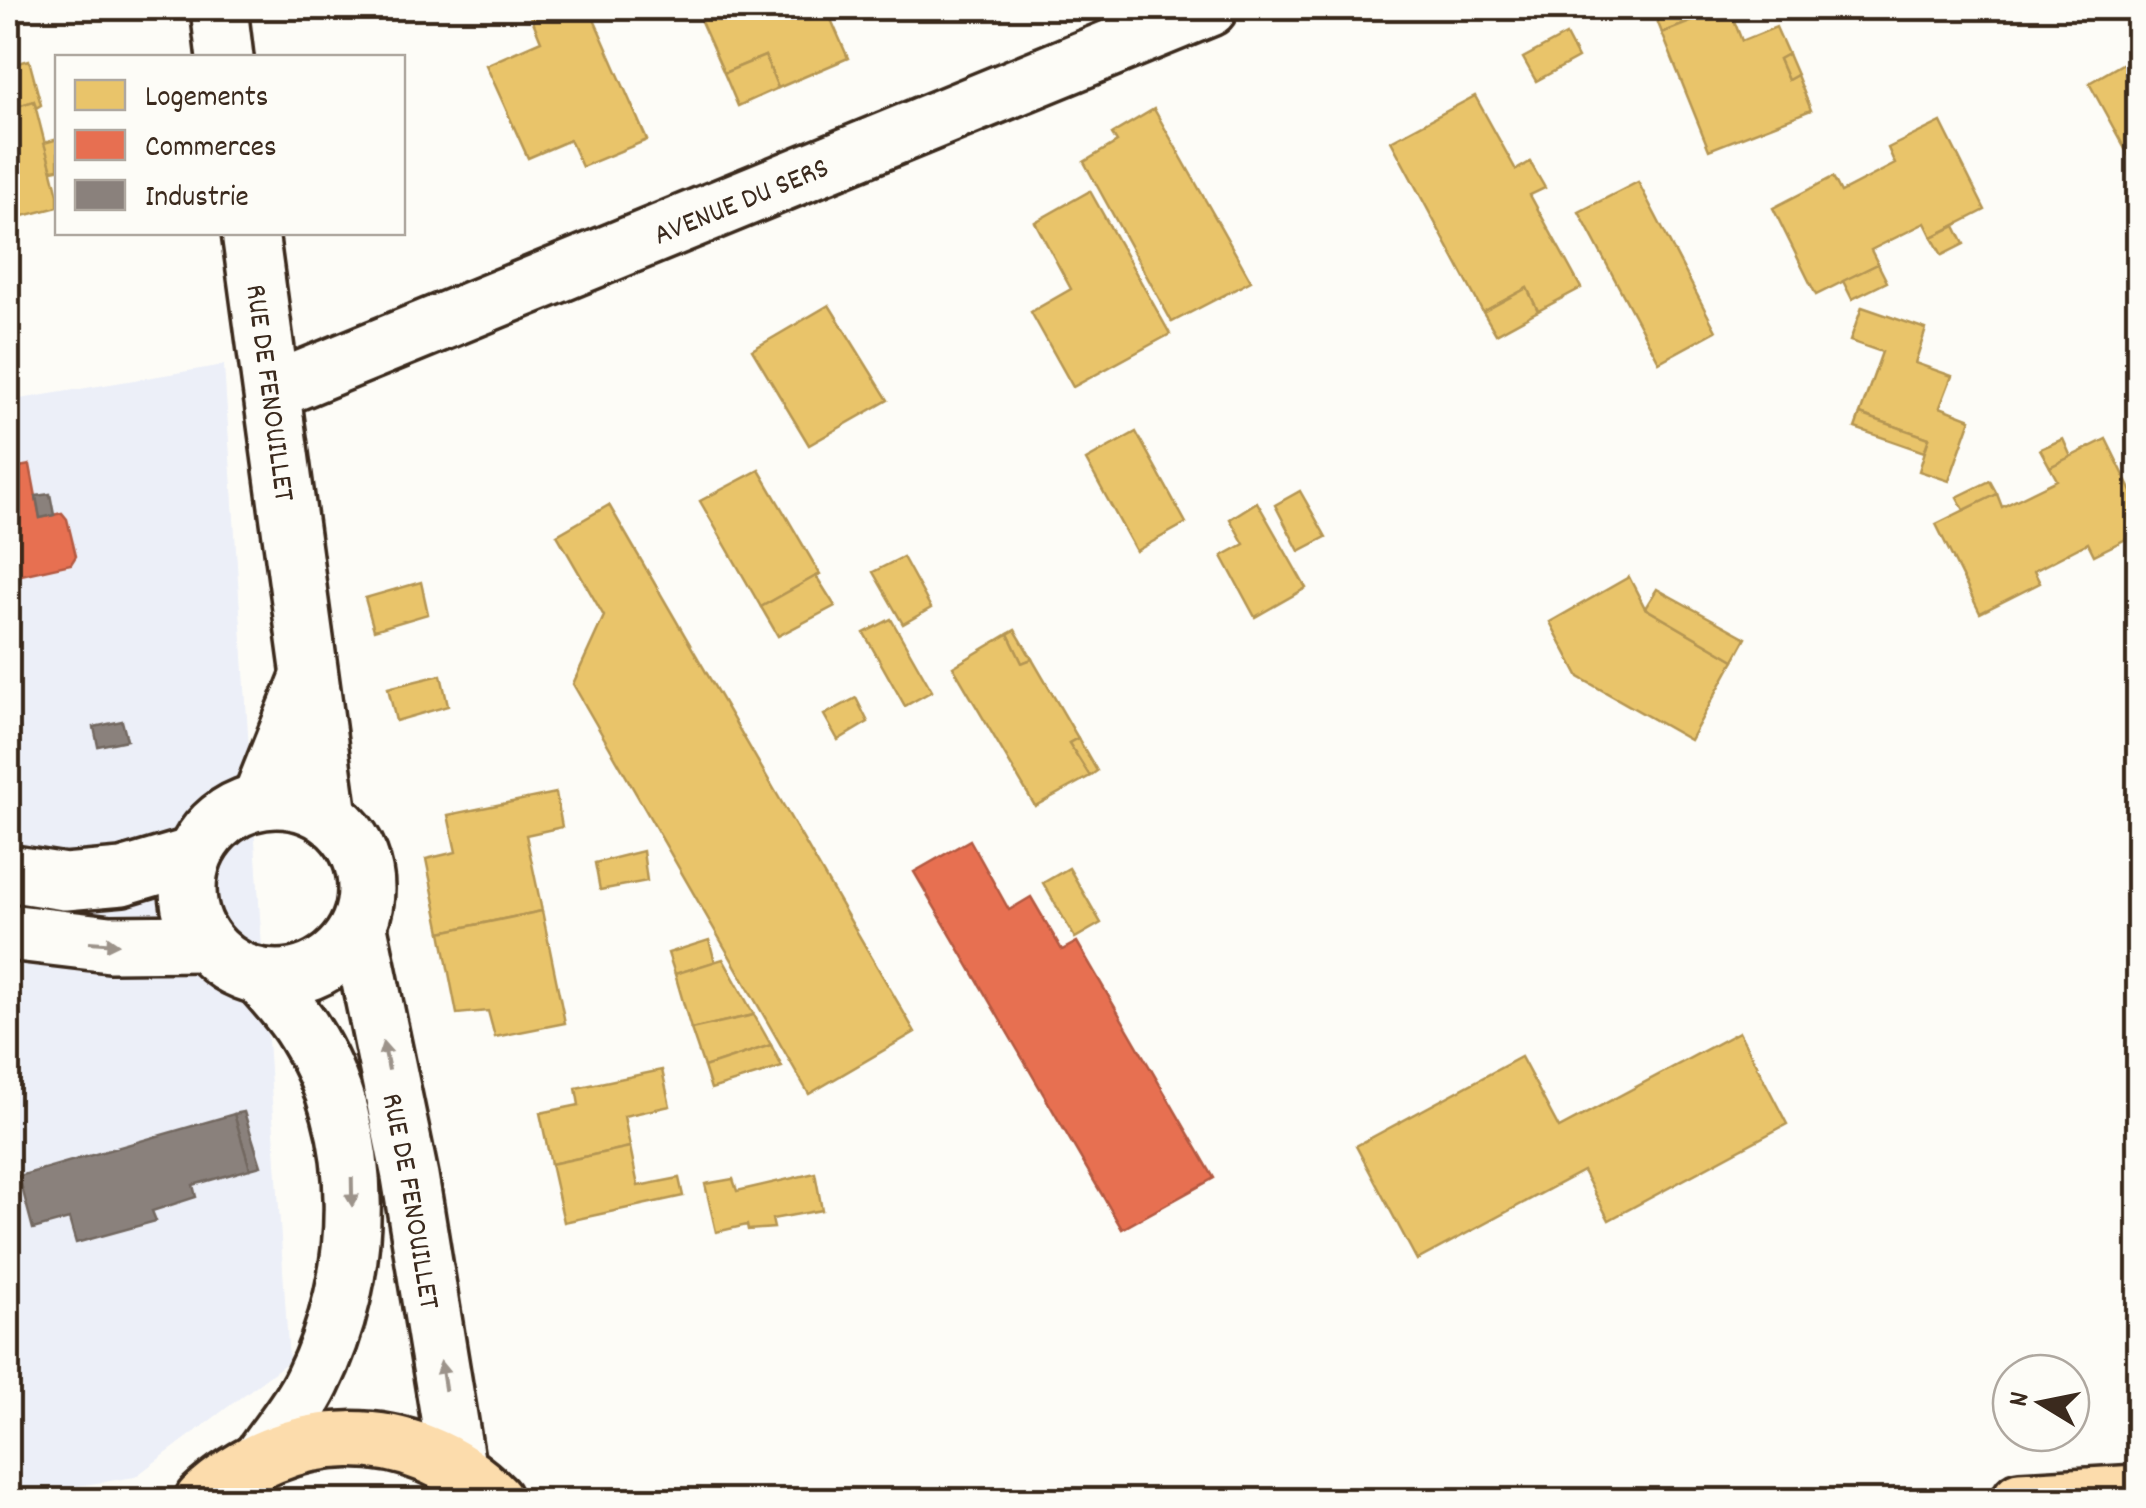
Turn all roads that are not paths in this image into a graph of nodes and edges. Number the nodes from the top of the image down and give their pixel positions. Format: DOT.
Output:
graph roads {
  1 [pos="219,8"];
  2 [pos="1209,8"];
  3 [pos="226,55"];
  4 [pos="250,235"];
  5 [pos="272,391"];
  6 [pos="311,672"];
  7 [pos="260,800"];
  8 [pos="329,816"];
  9 [pos="193,856"];
  10 [pos="8,873"];
  11 [pos="359,928"];
  12 [pos="8,932"];
  13 [pos="204,943"];
  14 [pos="262,978"];
  15 [pos="261,1458"];
  16 [pos="476,1486"];
  17 [pos="2138,1493"];
  18 [pos="203,1500"];
  19 [pos="2020,1500"];
  1 -- 3 [label="main road"];
  2 -- 5 [label="main road, AVENUE DU SERS"];
  4 -- 5 [label="main road, RUE DE FENOUILLET"];
  5 -- 6 [label="main road, RUE DE FENOUILLET"];
  6 -- 7 [label="main road, RUE DE FENOUILLET"];
  6 -- 8 [label="main road, RUE DE FENOUILLET"];
  7 -- 8 [label="main road"];
  7 -- 9 [label="main road"];
  8 -- 11 [label="main road"];
  9 -- 10 [label="main road"];
  9 -- 13 [label="main road"];
  11 -- 14 [label="main road"];
  16 -- 11 [label="main road, RUE DE FENOUILLET, one-way"];
  12 -- 13 [label="main road, one-way"];
  13 -- 14 [label="main road"];
  14 -- 15 [label="main road, RUE DE FENOUILLET, one-way"];
  15 -- 16 [label="main road"];
  15 -- 18 [label="main road"];
  17 -- 19 [label="main road"];
}
